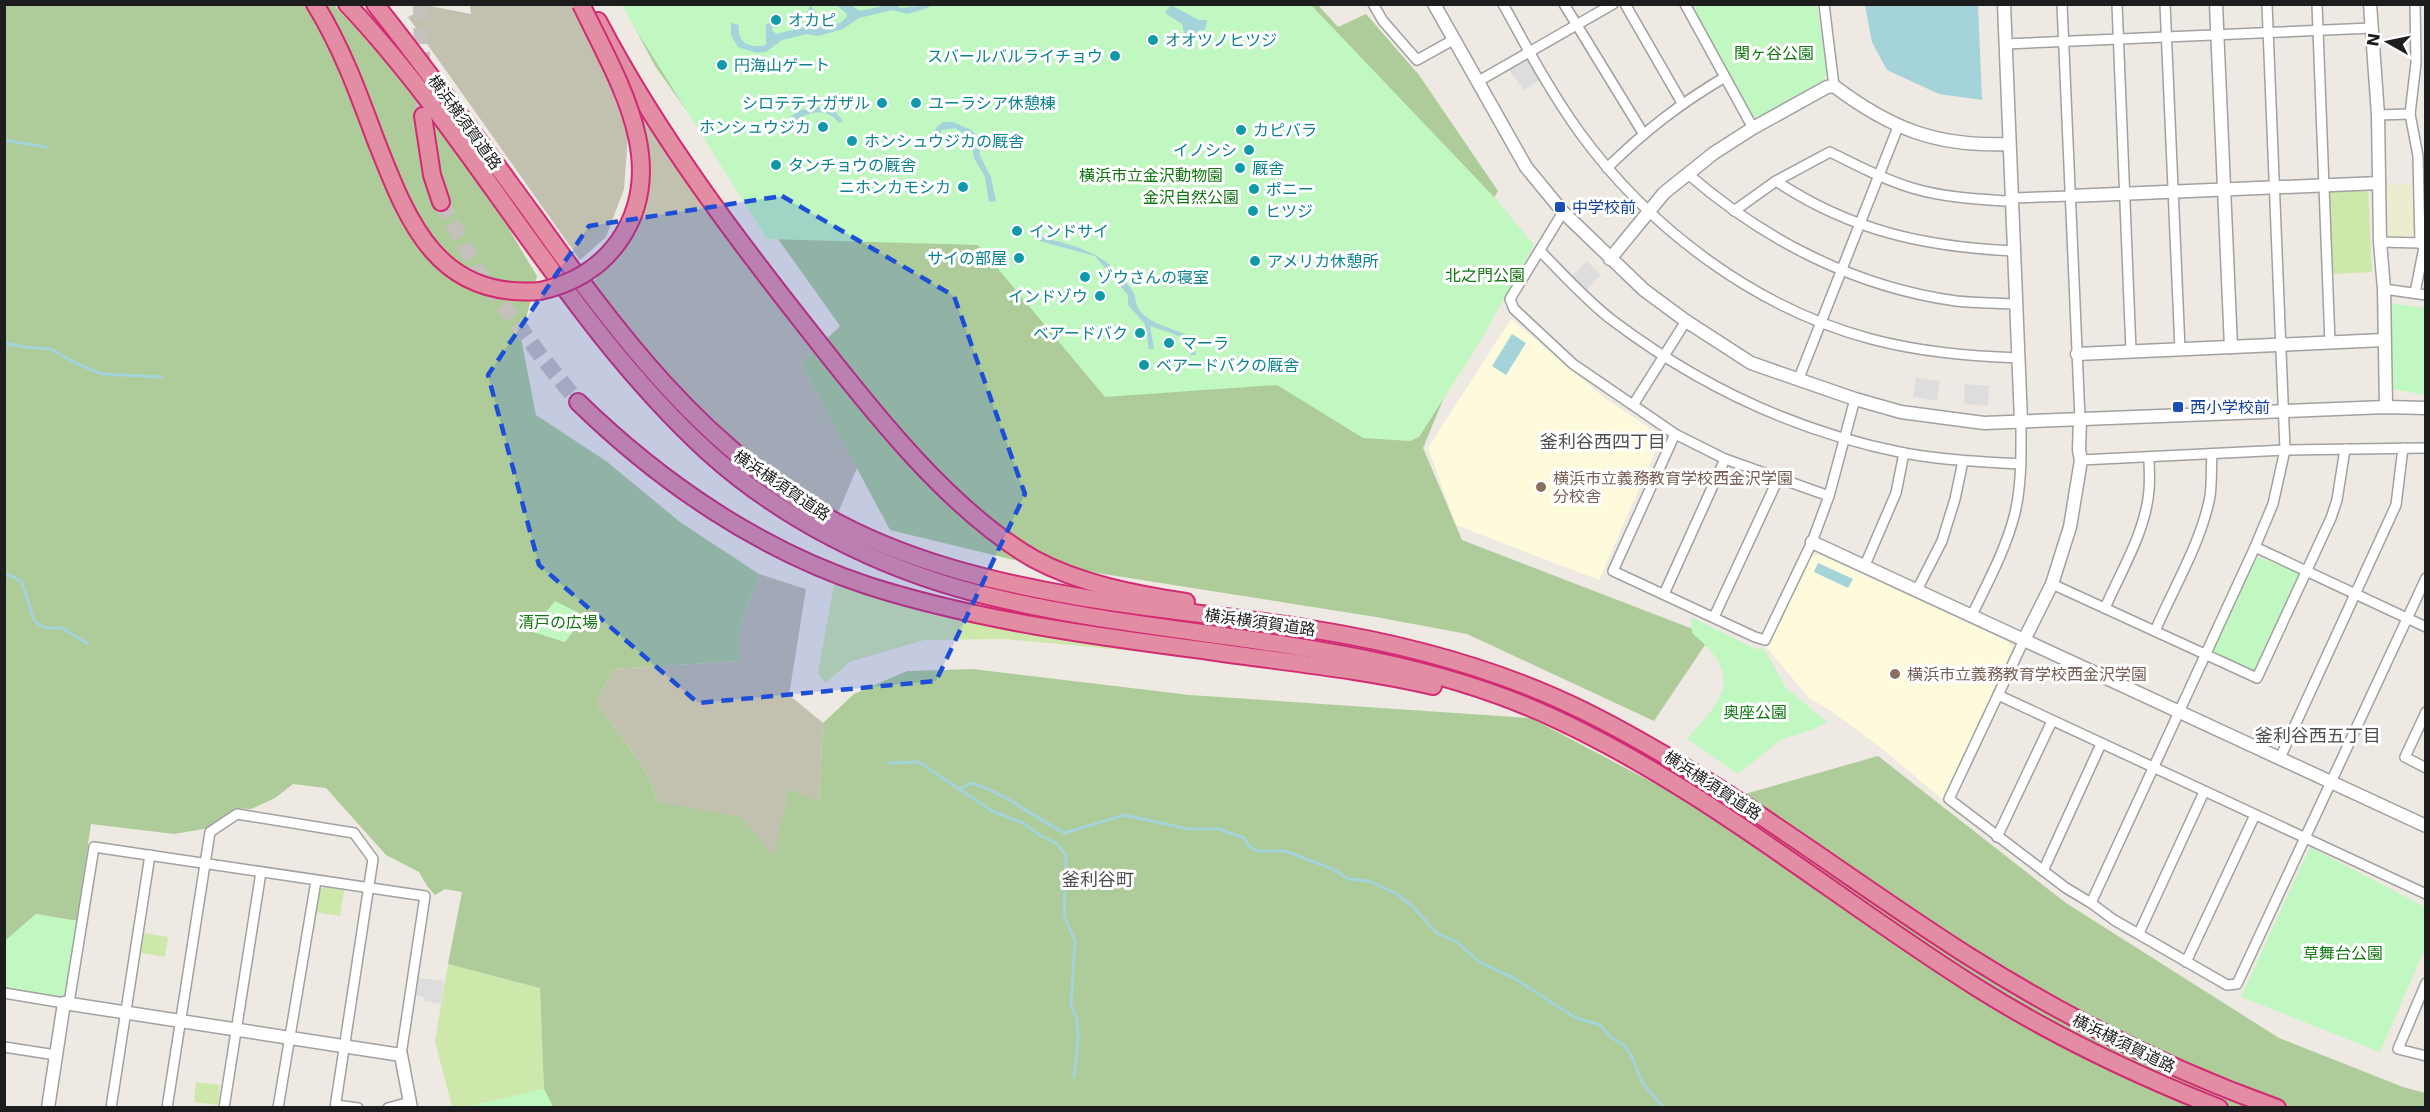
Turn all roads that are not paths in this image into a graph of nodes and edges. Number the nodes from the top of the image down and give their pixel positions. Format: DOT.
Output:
graph roads {
  1 [pos="315,4"];
  2 [pos="347,4"];
  3 [pos="375,4"];
  4 [pos="581,4"];
  5 [pos="589,4"];
  6 [pos="1374,4"];
  7 [pos="1434,4"];
  8 [pos="1503,4"];
  9 [pos="1564,4"];
  10 [pos="1613,4"];
  11 [pos="1625,4"];
  12 [pos="1684,4"];
  13 [pos="1824,4"];
  14 [pos="2004,4"];
  15 [pos="2062,4"];
  16 [pos="2117,4"];
  17 [pos="2165,4"];
  18 [pos="2217,4"];
  19 [pos="2266,4"];
  20 [pos="2317,4"];
  21 [pos="2370,4"];
  22 [pos="2415,4"];
  23 [pos="1576,26"];
  24 [pos="2371,28"];
  25 [pos="2318,31"];
  26 [pos="2268,33"];
  27 [pos="2218,35"];
  28 [pos="2167,36"];
  29 [pos="1453,40"];
  30 [pos="2119,40"];
  31 [pos="2063,41"];
  32 [pos="2006,44"];
  33 [pos="1529,51"];
  34 [pos="1725,77"];
  35 [pos="1477,81"];
  36 [pos="1834,86"];
  37 [pos="1682,103"];
  38 [pos="2410,114"];
  39 [pos="2378,115"];
  40 [pos="423,117"];
  41 [pos="1898,127"];
  42 [pos="1753,128"];
  43 [pos="1643,133"];
  44 [pos="2009,144"];
  45 [pos="1607,168"];
  46 [pos="1688,174"];
  47 [pos="1879,176"];
  48 [pos="1776,181"];
  49 [pos="2379,183"];
  50 [pos="2324,186"];
  51 [pos="2275,187"];
  52 [pos="2225,189"];
  53 [pos="2173,191"];
  54 [pos="2125,195"];
  55 [pos="2071,196"];
  56 [pos="2013,198"];
  57 [pos="441,202"];
  58 [pos="1734,211"];
  59 [pos="1563,212"];
  60 [pos="1647,212"];
  61 [pos="1860,224"];
  62 [pos="2380,242"];
  63 [pos="2420,243"];
  64 [pos="2014,251"];
  65 [pos="1540,252"];
  66 [pos="1610,259"];
  67 [pos="1842,271"];
  68 [pos="2384,289"];
  69 [pos="2415,293"];
  70 [pos="2426,295"];
  71 [pos="2016,304"];
  72 [pos="1686,321"];
  73 [pos="1823,322"];
  74 [pos="2384,340"];
  75 [pos="2330,343"];
  76 [pos="2281,345"];
  77 [pos="2231,347"];
  78 [pos="2180,350"];
  79 [pos="2131,351"];
  80 [pos="2077,354"];
  81 [pos="1665,357"];
  82 [pos="2019,358"];
  83 [pos="1799,378"];
  84 [pos="1855,399"];
  85 [pos="578,402"];
  86 [pos="1633,405"];
  87 [pos="2386,407"];
  88 [pos="2426,408"];
  89 [pos="2283,411"];
  90 [pos="2080,419"];
  91 [pos="2021,421"];
  92 [pos="1675,434"];
  93 [pos="1846,439"];
  94 [pos="2403,448"];
  95 [pos="2426,448"];
  96 [pos="2345,449"];
  97 [pos="2285,450"];
  98 [pos="1904,453"];
  99 [pos="2212,454"];
  100 [pos="2149,457"];
  101 [pos="1725,459"];
  102 [pos="2081,460"];
  103 [pos="1963,461"];
  104 [pos="2021,464"];
  105 [pos="1778,479"];
  106 [pos="1829,496"];
  107 [pos="795,507"];
  108 [pos="1812,542"];
  109 [pos="862,543"];
  110 [pos="2255,547"];
  111 [pos="1865,565"];
  112 [pos="2306,571"];
  113 [pos="2426,578"];
  114 [pos="2052,584"];
  115 [pos="1917,590"];
  116 [pos="1664,594"];
  117 [pos="2356,595"];
  118 [pos="2105,608"];
  119 [pos="1972,615"];
  120 [pos="1714,617"];
  121 [pos="2407,618"];
  122 [pos="2426,627"];
  123 [pos="2155,630"];
  124 [pos="2024,640"];
  125 [pos="2206,654"];
  126 [pos="1471,666"];
  127 [pos="1998,695"];
  128 [pos="2178,712"];
  129 [pos="2426,712"];
  130 [pos="1547,715"];
  131 [pos="2052,721"];
  132 [pos="2101,744"];
  133 [pos="2280,758"];
  134 [pos="2152,767"];
  135 [pos="2426,768"];
  136 [pos="2331,782"];
  137 [pos="2204,792"];
  138 [pos="2254,815"];
  139 [pos="2426,826"];
  140 [pos="1997,837"];
  141 [pos="2305,837"];
  142 [pos="150,855"];
  143 [pos="205,863"];
  144 [pos="2043,871"];
  145 [pos="261,872"];
  146 [pos="316,881"];
  147 [pos="369,889"];
  148 [pos="2426,894"];
  149 [pos="2091,903"];
  150 [pos="2139,933"];
  151 [pos="2186,962"];
  152 [pos="2426,983"];
  153 [pos="4,993"];
  154 [pos="67,1003"];
  155 [pos="126,1012"];
  156 [pos="181,1021"];
  157 [pos="236,1030"];
  158 [pos="289,1038"];
  159 [pos="4,1047"];
  160 [pos="344,1047"];
  161 [pos="56,1055"];
  162 [pos="401,1055"];
  163 [pos="2426,1056"];
  164 [pos="410,1105"];
  165 [pos="335,1106"];
  166 [pos="48,1107"];
  167 [pos="111,1107"];
  168 [pos="167,1107"];
  169 [pos="224,1107"];
  170 [pos="278,1107"];
  171 [pos="358,1107"];
  172 [pos="388,1107"];
  173 [pos="2219,1107"];
  174 [pos="2277,1107"];
  1 -- 4 [label="highway, bridge"];
  2 -- 107 [label="highway, 横浜横須賀道路"];
  3 -- 107 [label="highway, 横浜横須賀道路"];
  5 -- 126 [label="highway"];
  6 -- 29 [label="street"];
  7 -- 29 [label="street"];
  8 -- 33 [label="street"];
  9 -- 23 [label="street"];
  10 -- 23 [label="street"];
  11 -- 37 [label="street"];
  12 -- 34 [label="street"];
  13 -- 36 [label="street"];
  14 -- 32 [label="street"];
  15 -- 31 [label="street"];
  16 -- 30 [label="street"];
  17 -- 28 [label="street"];
  18 -- 27 [label="street"];
  19 -- 26 [label="street"];
  20 -- 25 [label="street"];
  21 -- 24 [label="street"];
  22 -- 38 [label="street"];
  23 -- 33 [label="street"];
  23 -- 43 [label="street"];
  24 -- 25 [label="street"];
  24 -- 39 [label="street"];
  25 -- 26 [label="street"];
  25 -- 50 [label="street"];
  26 -- 27 [label="street"];
  26 -- 51 [label="street"];
  27 -- 28 [label="street"];
  27 -- 52 [label="street"];
  28 -- 30 [label="street"];
  28 -- 53 [label="street"];
  29 -- 35 [label="street"];
  30 -- 31 [label="street"];
  30 -- 54 [label="street"];
  31 -- 32 [label="street"];
  31 -- 55 [label="street"];
  32 -- 44 [label="street"];
  33 -- 35 [label="street"];
  33 -- 45 [label="street"];
  34 -- 37 [label="street"];
  34 -- 42 [label="street"];
  35 -- 59 [label="street"];
  36 -- 41 [label="street"];
  36 -- 42 [label="street"];
  37 -- 43 [label="street"];
  38 -- 39 [label="street"];
  38 -- 63 [label="street"];
  39 -- 49 [label="street"];
  40 -- 57 [label="highway"];
  41 -- 44 [label="street"];
  41 -- 47 [label="street"];
  42 -- 46 [label="street"];
  43 -- 45 [label="street"];
  44 -- 56 [label="street"];
  45 -- 60 [label="street"];
  46 -- 58 [label="street"];
  46 -- 60 [label="street"];
  47 -- 48 [label="street"];
  47 -- 56 [label="street"];
  47 -- 61 [label="street"];
  48 -- 58 [label="street"];
  48 -- 61 [label="street"];
  49 -- 50 [label="street"];
  49 -- 62 [label="street"];
  50 -- 51 [label="street"];
  50 -- 75 [label="street"];
  51 -- 52 [label="street"];
  51 -- 76 [label="street"];
  52 -- 53 [label="street"];
  52 -- 77 [label="street"];
  53 -- 54 [label="street"];
  53 -- 78 [label="street"];
  54 -- 55 [label="street"];
  54 -- 79 [label="street"];
  55 -- 56 [label="street"];
  55 -- 80 [label="street"];
  56 -- 64 [label="street"];
  58 -- 67 [label="street"];
  59 -- 65 [label="street"];
  59 -- 66 [label="street"];
  60 -- 66 [label="street"];
  60 -- 73 [label="street"];
  61 -- 64 [label="street"];
  61 -- 67 [label="street"];
  62 -- 63 [label="street"];
  62 -- 68 [label="street"];
  63 -- 69 [label="street"];
  64 -- 71 [label="street"];
  65 -- 81 [label="street"];
  65 -- 86 [label="street"];
  66 -- 72 [label="street"];
  67 -- 71 [label="street"];
  67 -- 73 [label="street"];
  68 -- 69 [label="street"];
  68 -- 74 [label="street"];
  69 -- 70 [label="street"];
  71 -- 82 [label="street"];
  72 -- 81 [label="street"];
  72 -- 83 [label="street"];
  73 -- 82 [label="street"];
  73 -- 83 [label="street"];
  74 -- 75 [label="street"];
  74 -- 87 [label="street"];
  75 -- 76 [label="street"];
  76 -- 77 [label="street"];
  76 -- 89 [label="street"];
  77 -- 78 [label="street"];
  78 -- 79 [label="street"];
  79 -- 80 [label="street"];
  80 -- 90 [label="street"];
  81 -- 86 [label="street"];
  81 -- 93 [label="street"];
  82 -- 91 [label="street"];
  83 -- 84 [label="street"];
  84 -- 91 [label="street"];
  84 -- 93 [label="street"];
  85 -- 130 [label="highway"];
  86 -- 92 [label="street"];
  87 -- 88 [label="street"];
  87 -- 89 [label="street"];
  89 -- 90 [label="street"];
  89 -- 97 [label="street"];
  90 -- 91 [label="street"];
  90 -- 102 [label="street"];
  91 -- 104 [label="street"];
  92 -- 101 [label="street"];
  92 -- 116 [label="street"];
  93 -- 98 [label="street"];
  93 -- 106 [label="street"];
  94 -- 95 [label="street"];
  94 -- 96 [label="street"];
  94 -- 117 [label="street"];
  96 -- 97 [label="street"];
  96 -- 112 [label="street"];
  97 -- 99 [label="street"];
  97 -- 110 [label="street"];
  98 -- 103 [label="street"];
  98 -- 111 [label="street"];
  99 -- 100 [label="street"];
  99 -- 123 [label="street"];
  100 -- 102 [label="street"];
  100 -- 118 [label="street"];
  101 -- 105 [label="street"];
  101 -- 116 [label="street"];
  102 -- 114 [label="street"];
  103 -- 104 [label="street"];
  103 -- 115 [label="street"];
  104 -- 119 [label="street"];
  105 -- 106 [label="street"];
  105 -- 120 [label="street"];
  106 -- 108 [label="street"];
  107 -- 109 [label="highway, 横浜横須賀道路"];
  108 -- 111 [label="street"];
  108 -- 120 [label="street"];
  109 -- 126 [label="highway, 横浜横須賀道路"];
  109 -- 130 [label="highway, 横浜横須賀道路"];
  110 -- 112 [label="street"];
  110 -- 125 [label="street"];
  111 -- 115 [label="street"];
  112 -- 117 [label="street"];
  112 -- 125 [label="street"];
  113 -- 121 [label="street"];
  114 -- 118 [label="street"];
  114 -- 124 [label="street"];
  115 -- 119 [label="street"];
  116 -- 120 [label="street"];
  117 -- 121 [label="street"];
  117 -- 133 [label="street"];
  118 -- 123 [label="street"];
  119 -- 124 [label="street"];
  121 -- 122 [label="street"];
  121 -- 136 [label="street"];
  123 -- 125 [label="street"];
  124 -- 127 [label="street"];
  124 -- 128 [label="street"];
  125 -- 128 [label="street"];
  126 -- 174 [label="highway, 横浜横須賀道路"];
  127 -- 131 [label="street"];
  127 -- 140 [label="street"];
  128 -- 133 [label="street"];
  128 -- 134 [label="street"];
  129 -- 135 [label="street"];
  130 -- 173 [label="highway, 横浜横須賀道路"];
  131 -- 132 [label="street"];
  131 -- 140 [label="street"];
  132 -- 134 [label="street"];
  132 -- 144 [label="street"];
  133 -- 136 [label="street"];
  134 -- 137 [label="street"];
  134 -- 149 [label="street"];
  136 -- 139 [label="street"];
  136 -- 141 [label="street"];
  137 -- 138 [label="street"];
  137 -- 150 [label="street"];
  138 -- 141 [label="street"];
  138 -- 151 [label="street"];
  140 -- 144 [label="street"];
  141 -- 148 [label="street"];
  141 -- 151 [label="street"];
  142 -- 143 [label="street"];
  142 -- 154 [label="street"];
  142 -- 155 [label="street"];
  143 -- 145 [label="street"];
  143 -- 147 [label="street"];
  143 -- 156 [label="street"];
  144 -- 149 [label="street"];
  145 -- 146 [label="street"];
  145 -- 157 [label="street"];
  146 -- 147 [label="street"];
  146 -- 158 [label="street"];
  147 -- 160 [label="street"];
  147 -- 162 [label="street"];
  149 -- 150 [label="street"];
  150 -- 151 [label="street"];
  152 -- 163 [label="street"];
  153 -- 154 [label="street"];
  154 -- 155 [label="street"];
  154 -- 161 [label="street"];
  155 -- 156 [label="street"];
  155 -- 167 [label="street"];
  156 -- 157 [label="street"];
  156 -- 168 [label="street"];
  157 -- 158 [label="street"];
  157 -- 169 [label="street"];
  158 -- 160 [label="street"];
  158 -- 170 [label="street"];
  159 -- 161 [label="street"];
  160 -- 162 [label="street"];
  160 -- 165 [label="street"];
  161 -- 166 [label="street"];
  162 -- 164 [label="street"];
  164 -- 172 [label="street"];
  165 -- 171 [label="street"];
}
